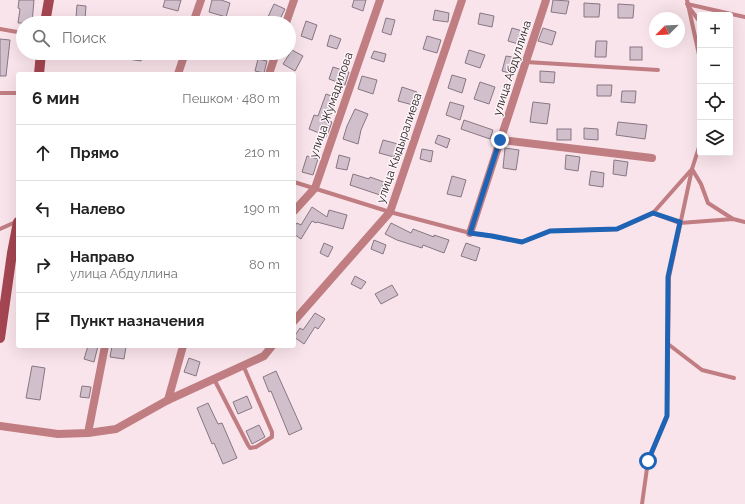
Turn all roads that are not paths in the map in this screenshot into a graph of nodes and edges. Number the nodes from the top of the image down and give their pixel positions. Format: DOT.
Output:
graph roads {
  1 [pos="49,0"];
  2 [pos="201,0"];
  3 [pos="294,0"];
  4 [pos="380,0"];
  5 [pos="462,0"];
  6 [pos="546,0"];
  7 [pos="687,2"];
  8 [pos="722,12"];
  9 [pos="733,15"];
  10 [pos="47,16"];
  11 [pos="195,16"];
  12 [pos="288,16"];
  13 [pos="697,17"];
  14 [pos="745,17"];
  15 [pos="0,29"];
  16 [pos="16,32"];
  17 [pos="697,48"];
  18 [pos="40,60"];
  19 [pos="182,60"];
  20 [pos="274,60"];
  21 [pos="526,62"];
  22 [pos="658,70"];
  23 [pos="38,72"];
  24 [pos="179,72"];
  25 [pos="270,72"];
  26 [pos="0,93"];
  27 [pos="16,93"];
  28 [pos="500,140"];
  29 [pos="697,153"];
  30 [pos="652,158"];
  31 [pos="692,169"];
  32 [pos="296,183"];
  33 [pos="315,188"];
  34 [pos="296,209"];
  35 [pos="390,212"];
  36 [pos="653,213"];
  37 [pos="733,219"];
  38 [pos="16,222"];
  39 [pos="680,222"];
  40 [pos="745,222"];
  41 [pos="0,229"];
  42 [pos="16,232"];
  43 [pos="470,233"];
  44 [pos="2,308"];
  45 [pos="296,319"];
  46 [pos="0,338"];
  47 [pos="668,344"];
  48 [pos="105,348"];
  49 [pos="182,348"];
  50 [pos="270,348"];
  51 [pos="243,365"];
  52 [pos="734,378"];
  53 [pos="214,379"];
  54 [pos="168,400"];
  55 [pos="0,426"];
  56 [pos="88,433"];
  57 [pos="642,504"];
  1 -- 10 [label="main road"];
  2 -- 11 [label="street"];
  3 -- 12 [label="street"];
  4 -- 33 [label="street, улица Жумадилова"];
  5 -- 35 [label="street, улица Кыдыралиева"];
  6 -- 21 [label="street, улица Абдуллина"];
  7 -- 8 [label="lane"];
  7 -- 13 [label="lane"];
  7 -- 17 [label="lane"];
  9 -- 14 [label="lane"];
  15 -- 16 [label="lane"];
  18 -- 23 [label="main road"];
  19 -- 24 [label="street"];
  20 -- 25 [label="street"];
  21 -- 22 [label="lane"];
  21 -- 28 [label="street, улица Абдуллина"];
  26 -- 27 [label="lane"];
  28 -- 30 [label="street"];
  28 -- 43 [label="street, улица Абдуллина"];
  29 -- 31 [label="lane"];
  31 -- 36 [label="lane"];
  31 -- 37 [label="lane"];
  31 -- 39 [label="lane"];
  32 -- 33 [label="lane"];
  33 -- 34 [label="street, улица Жумадилова"];
  33 -- 35 [label="lane"];
  35 -- 43 [label="lane"];
  35 -- 45 [label="street, улица Кыдыралиева"];
  36 -- 39 [label="lane"];
  36 -- 43 [label="lane"];
  37 -- 39 [label="lane"];
  37 -- 40 [label="lane"];
  38 -- 41 [label="lane"];
  39 -- 47 [label="lane"];
  42 -- 44 [label="main road"];
  44 -- 46 [label="main road"];
  47 -- 52 [label="lane"];
  47 -- 57 [label="lane"];
  48 -- 56 [label="street"];
  49 -- 54 [label="street"];
  50 -- 51 [label="street"];
  51 -- 53 [label="street"];
  51 -- 53 [label="lane"];
  53 -- 54 [label="street"];
  54 -- 56 [label="street"];
  55 -- 56 [label="street"];
}
